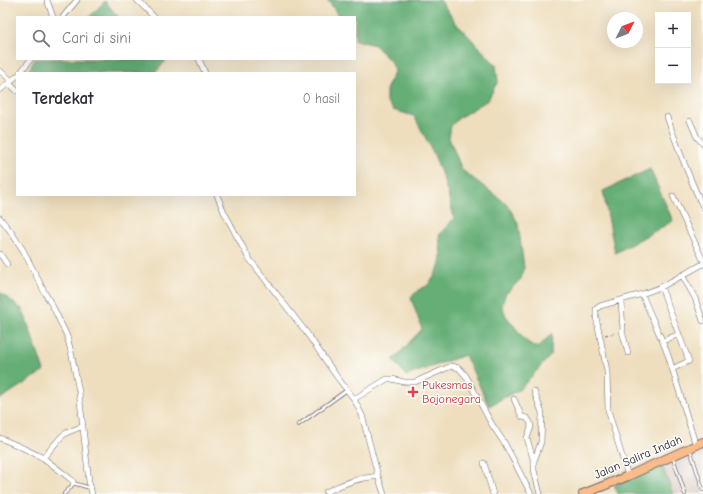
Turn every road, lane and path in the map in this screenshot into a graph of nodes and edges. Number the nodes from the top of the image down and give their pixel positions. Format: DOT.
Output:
graph roads {
  1 [pos="47,0"];
  2 [pos="77,0"];
  3 [pos="137,0"];
  4 [pos="53,16"];
  5 [pos="64,16"];
  6 [pos="153,16"];
  7 [pos="30,60"];
  8 [pos="199,60"];
  9 [pos="0,71"];
  10 [pos="21,72"];
  11 [pos="205,72"];
  12 [pos="16,77"];
  13 [pos="10,82"];
  14 [pos="0,90"];
  15 [pos="16,90"];
  16 [pos="667,117"];
  17 [pos="690,121"];
  18 [pos="703,144"];
  19 [pos="217,196"];
  20 [pos="673,196"];
  21 [pos="703,207"];
  22 [pos="0,218"];
  23 [pos="0,254"];
  24 [pos="703,260"];
  25 [pos="7,264"];
  26 [pos="703,264"];
  27 [pos="682,275"];
  28 [pos="661,286"];
  29 [pos="642,294"];
  30 [pos="621,301"];
  31 [pos="703,321"];
  32 [pos="622,331"];
  33 [pos="679,334"];
  34 [pos="601,337"];
  35 [pos="663,341"];
  36 [pos="628,353"];
  37 [pos="672,369"];
  38 [pos="348,390"];
  39 [pos="534,391"];
  40 [pos="354,399"];
  41 [pos="514,399"];
  42 [pos="298,425"];
  43 [pos="83,426"];
  44 [pos="0,438"];
  45 [pos="696,445"];
  46 [pos="672,456"];
  47 [pos="43,458"];
  48 [pos="534,462"];
  49 [pos="484,463"];
  50 [pos="378,476"];
  51 [pos="628,476"];
  52 [pos="73,483"];
  53 [pos="90,488"];
  54 [pos="703,490"];
  55 [pos="326,492"];
  56 [pos="64,494"];
  57 [pos="92,494"];
  58 [pos="384,494"];
  59 [pos="493,494"];
  60 [pos="531,494"];
  61 [pos="540,494"];
  62 [pos="583,494"];
  63 [pos="685,494"];
  1 -- 4 [label="street"];
  2 -- 5 [label="street"];
  3 -- 6 [label="street"];
  7 -- 10 [label="street"];
  8 -- 11 [label="street"];
  9 -- 13 [label="street"];
  12 -- 13 [label="street"];
  13 -- 14 [label="street"];
  13 -- 15 [label="street"];
  16 -- 21 [label="street"];
  17 -- 18 [label="street"];
  19 -- 38 [label="street"];
  20 -- 24 [label="street"];
  22 -- 43 [label="street"];
  23 -- 25 [label="street"];
  26 -- 27 [label="street"];
  27 -- 28 [label="street"];
  27 -- 31 [label="street"];
  28 -- 29 [label="street"];
  28 -- 33 [label="street"];
  29 -- 30 [label="street"];
  29 -- 35 [label="street"];
  30 -- 32 [label="street"];
  30 -- 34 [label="street"];
  32 -- 34 [label="path"];
  32 -- 36 [label="street"];
  33 -- 35 [label="street"];
  33 -- 37 [label="street"];
  34 -- 51 [label="street"];
  35 -- 37 [label="street"];
  37 -- 45 [label="street"];
  38 -- 40 [label="street"];
  38 -- 42 [label="lane"];
  39 -- 48 [label="street"];
  40 -- 50 [label="street"];
  40 -- 60 [label="street"];
  41 -- 48 [label="street"];
  43 -- 47 [label="street"];
  43 -- 53 [label="street"];
  44 -- 47 [label="street"];
  45 -- 46 [label="highway, Jalan Salira Indah"];
  45 -- 54 [label="lane"];
  46 -- 51 [label="highway, Jalan Salira Indah"];
  46 -- 63 [label="lane"];
  47 -- 52 [label="street"];
  48 -- 61 [label="street"];
  49 -- 59 [label="street"];
  50 -- 55 [label="street"];
  50 -- 58 [label="street"];
  51 -- 62 [label="highway, Jalan Salira Indah"];
  52 -- 53 [label="lane"];
  52 -- 56 [label="lane"];
  53 -- 57 [label="street"];
}
